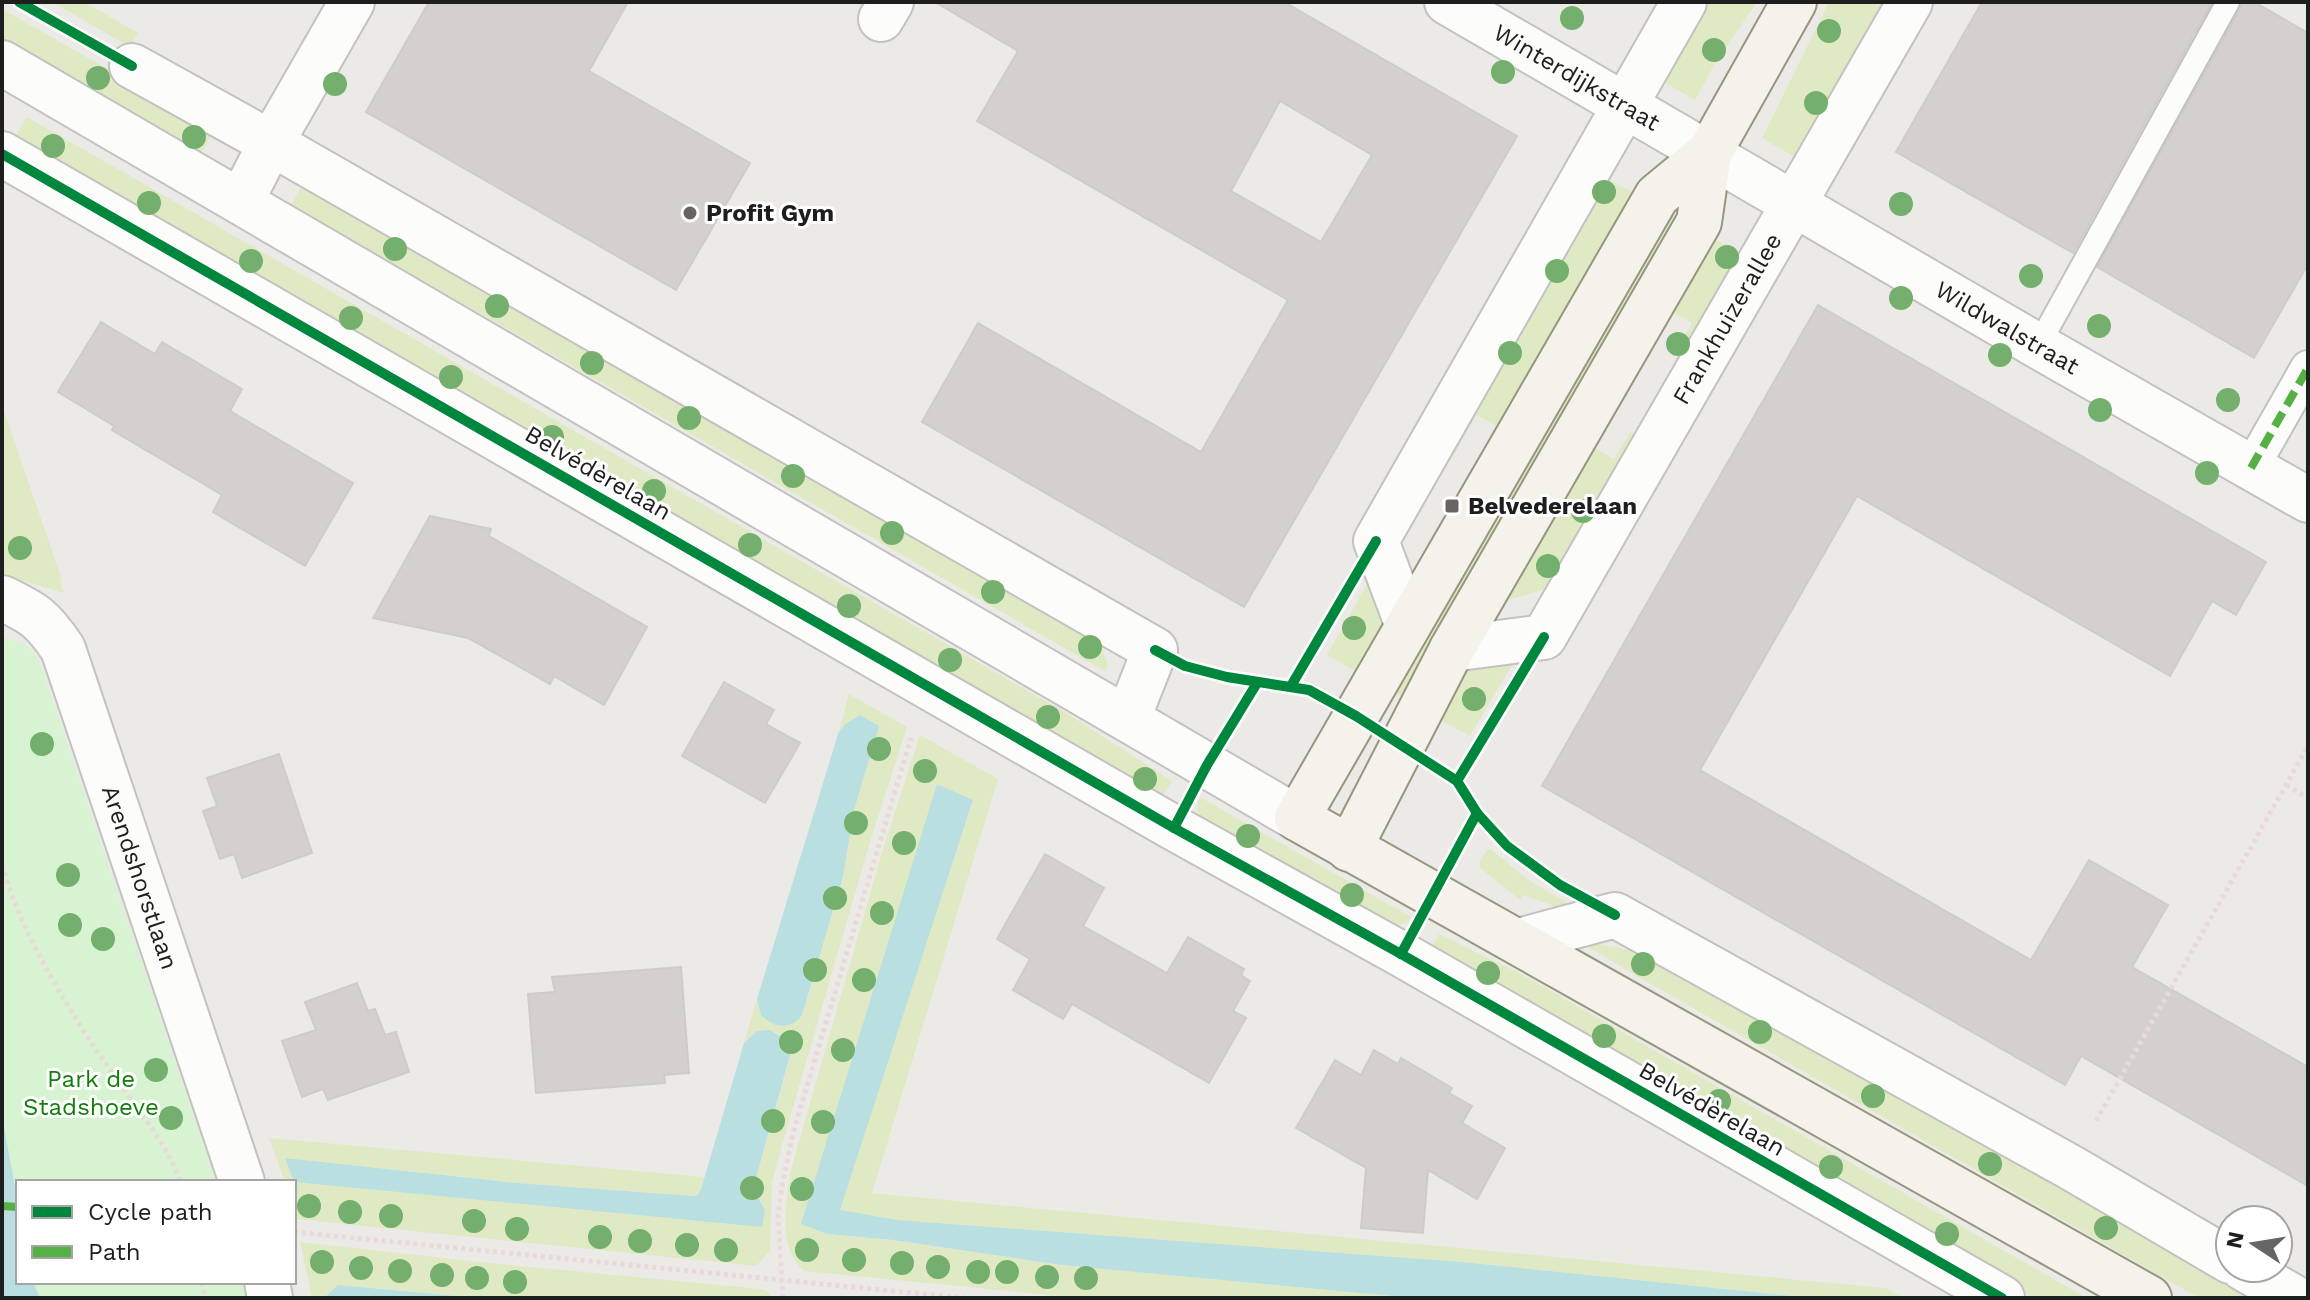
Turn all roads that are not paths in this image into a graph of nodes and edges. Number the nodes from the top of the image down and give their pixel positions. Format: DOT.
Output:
graph roads {
  1 [pos="352,2"];
  2 [pos="1447,2"];
  3 [pos="1684,2"];
  4 [pos="1794,2"];
  5 [pos="1910,2"];
  6 [pos="2228,2"];
  7 [pos="2,63"];
  8 [pos="132,66"];
  9 [pos="1624,107"];
  10 [pos="271,143"];
  11 [pos="1709,153"];
  12 [pos="2,154"];
  13 [pos="241,201"];
  14 [pos="1794,204"];
  15 [pos="2038,346"];
  16 [pos="2308,368"];
  17 [pos="2251,468"];
  18 [pos="2308,500"];
  19 [pos="2,598"];
  20 [pos="1408,626"];
  21 [pos="1452,649"];
  22 [pos="1128,718"];
  23 [pos="1297,818"];
  24 [pos="1349,849"];
  25 [pos="1519,941"];
  26 [pos="241,1180"];
  27 [pos="2214,1252"];
  28 [pos="2271,1284"];
  29 [pos="2002,1298"];
  30 [pos="2149,1298"];
  31 [pos="2295,1298"];
  1 -- 10 [label="street"];
  2 -- 9 [label="street, Winterdijkstraat"];
  3 -- 9 [label="street"];
  4 -- 11 [label="main road"];
  5 -- 14 [label="street, Frankhuizerallee"];
  6 -- 15 [label="lane"];
  7 -- 13 [label="street, Belvédèrelaan"];
  8 -- 10 [label="street"];
  9 -- 11 [label="street, Winterdijkstraat"];
  9 -- 20 [label="street"];
  10 -- 13 [label="street"];
  10 -- 22 [label="street"];
  11 -- 14 [label="street, Wildwalstraat"];
  11 -- 20 [label="main road"];
  11 -- 21 [label="main road"];
  12 -- 29 [label="street, Belvédèrelaan"];
  13 -- 22 [label="street, Belvédèrelaan"];
  14 -- 15 [label="street, Wildwalstraat"];
  14 -- 21 [label="street, Frankhuizerallee"];
  15 -- 17 [label="street, Wildwalstraat"];
  16 -- 17 [label="street"];
  17 -- 18 [label="street, Wildwalstraat"];
  19 -- 26 [label="street, Arendshorstlaan"];
  20 -- 23 [label="main road"];
  21 -- 24 [label="main road"];
  22 -- 23 [label="street, Belvédèrelaan"];
  23 -- 24 [label="main road, Belvédèrelaan"];
  24 -- 25 [label="main road, Belvédèrelaan"];
  25 -- 27 [label="street"];
  25 -- 30 [label="main road, Belvédèrelaan"];
  28 -- 31 [label="street"];
}
